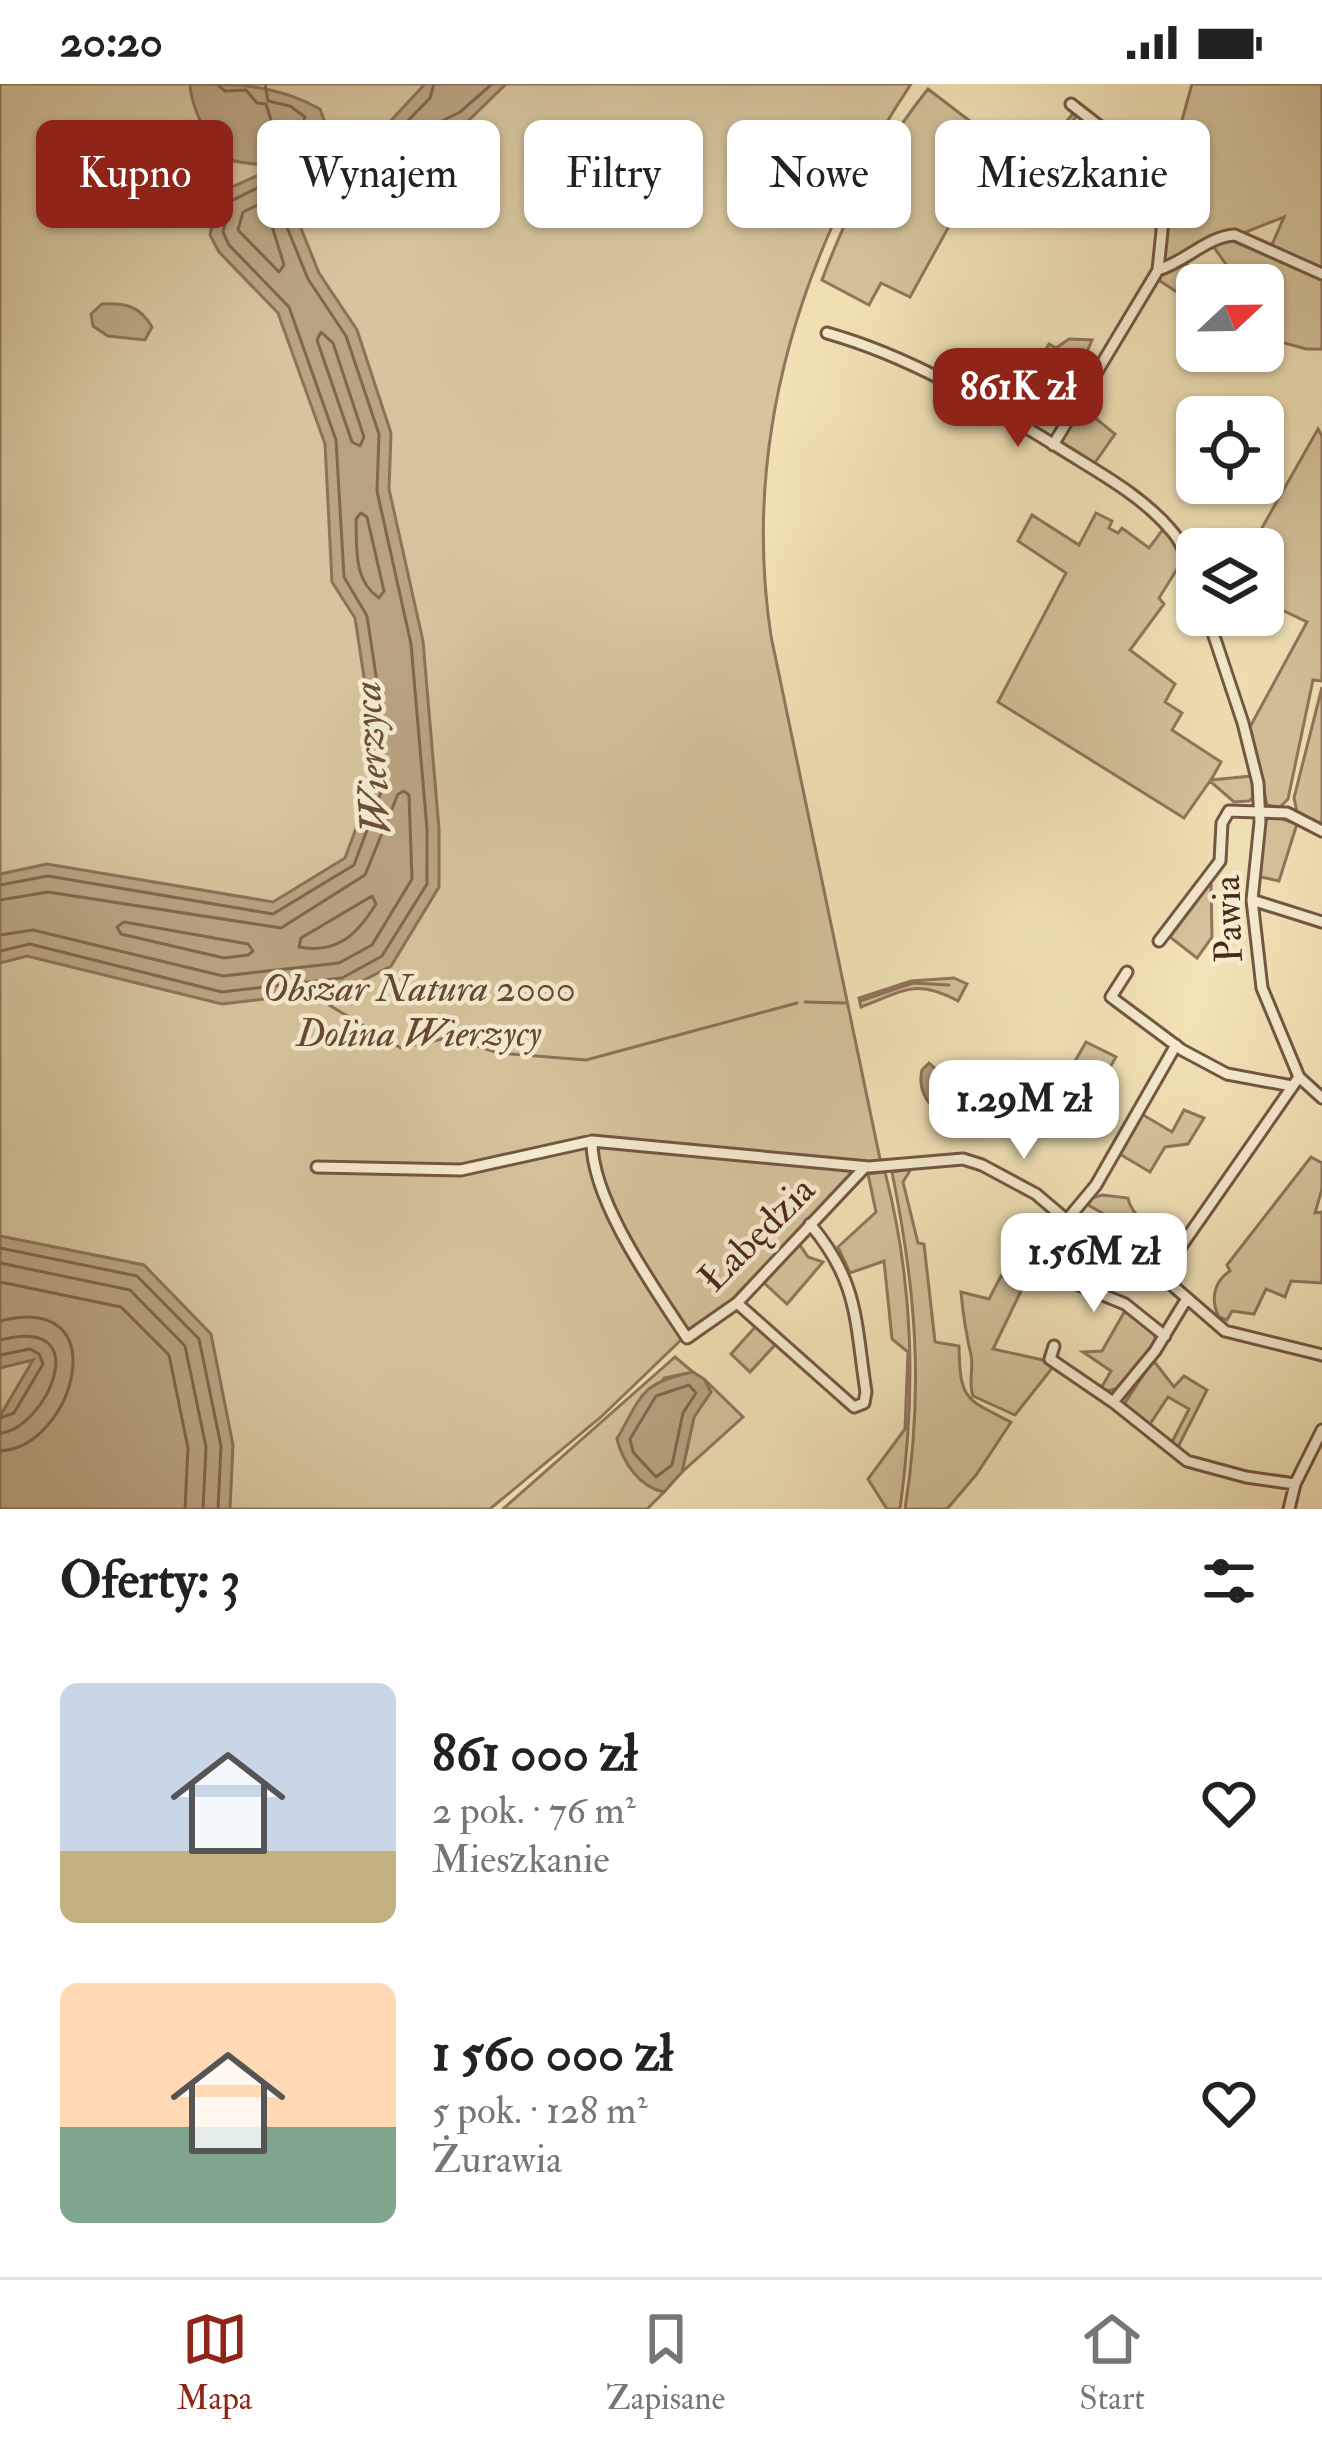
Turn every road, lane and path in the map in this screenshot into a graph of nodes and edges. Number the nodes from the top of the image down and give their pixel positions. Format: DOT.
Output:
graph roads {
  1 [pos="1071,104"];
  2 [pos="1092,120"];
  3 [pos="1162,228"];
  4 [pos="1158,270"];
  5 [pos="1322,274"];
  6 [pos="826,333"];
  7 [pos="1053,445"];
  8 [pos="1176,538"];
  9 [pos="1214,636"];
  10 [pos="1260,811"];
  11 [pos="1322,831"];
  12 [pos="1252,900"];
  13 [pos="1322,922"];
  14 [pos="1159,940"];
  15 [pos="1127,972"];
  16 [pos="1175,1045"];
  17 [pos="1295,1082"];
  18 [pos="1322,1098"];
  19 [pos="592,1142"];
  20 [pos="317,1167"];
  21 [pos="865,1167"];
  22 [pos="1066,1222"];
  23 [pos="810,1224"];
  24 [pos="1038,1268"];
  25 [pos="1164,1278"];
  26 [pos="1186,1300"];
  27 [pos="737,1303"];
  28 [pos="1165,1336"];
  29 [pos="1054,1346"];
  30 [pos="1322,1355"];
  31 [pos="1113,1402"];
  32 [pos="1322,1430"];
  33 [pos="1295,1484"];
  34 [pos="1288,1509"];
  1 -- 2 [label="street"];
  3 -- 4 [label="street"];
  4 -- 5 [label="street"];
  4 -- 7 [label="street"];
  6 -- 7 [label="street"];
  7 -- 8 [label="street"];
  9 -- 10 [label="street, Pawia"];
  10 -- 11 [label="street"];
  10 -- 12 [label="street, Pawia"];
  10 -- 14 [label="street"];
  12 -- 13 [label="street"];
  12 -- 17 [label="street, Pawia"];
  15 -- 16 [label="street"];
  16 -- 17 [label="street"];
  16 -- 22 [label="street"];
  17 -- 18 [label="street, Pawia"];
  17 -- 25 [label="street"];
  19 -- 20 [label="street"];
  19 -- 21 [label="street"];
  19 -- 27 [label="street, Łabędzia"];
  21 -- 22 [label="street"];
  21 -- 23 [label="street, Łabędzia"];
  22 -- 25 [label="street"];
  23 -- 27 [label="street, Łabędzia"];
  23 -- 27 [label="street"];
  24 -- 28 [label="street"];
  25 -- 26 [label="street"];
  26 -- 28 [label="street"];
  26 -- 30 [label="street"];
  28 -- 31 [label="street"];
  29 -- 31 [label="street"];
  31 -- 33 [label="street"];
  32 -- 33 [label="street"];
  33 -- 34 [label="street"];
}
